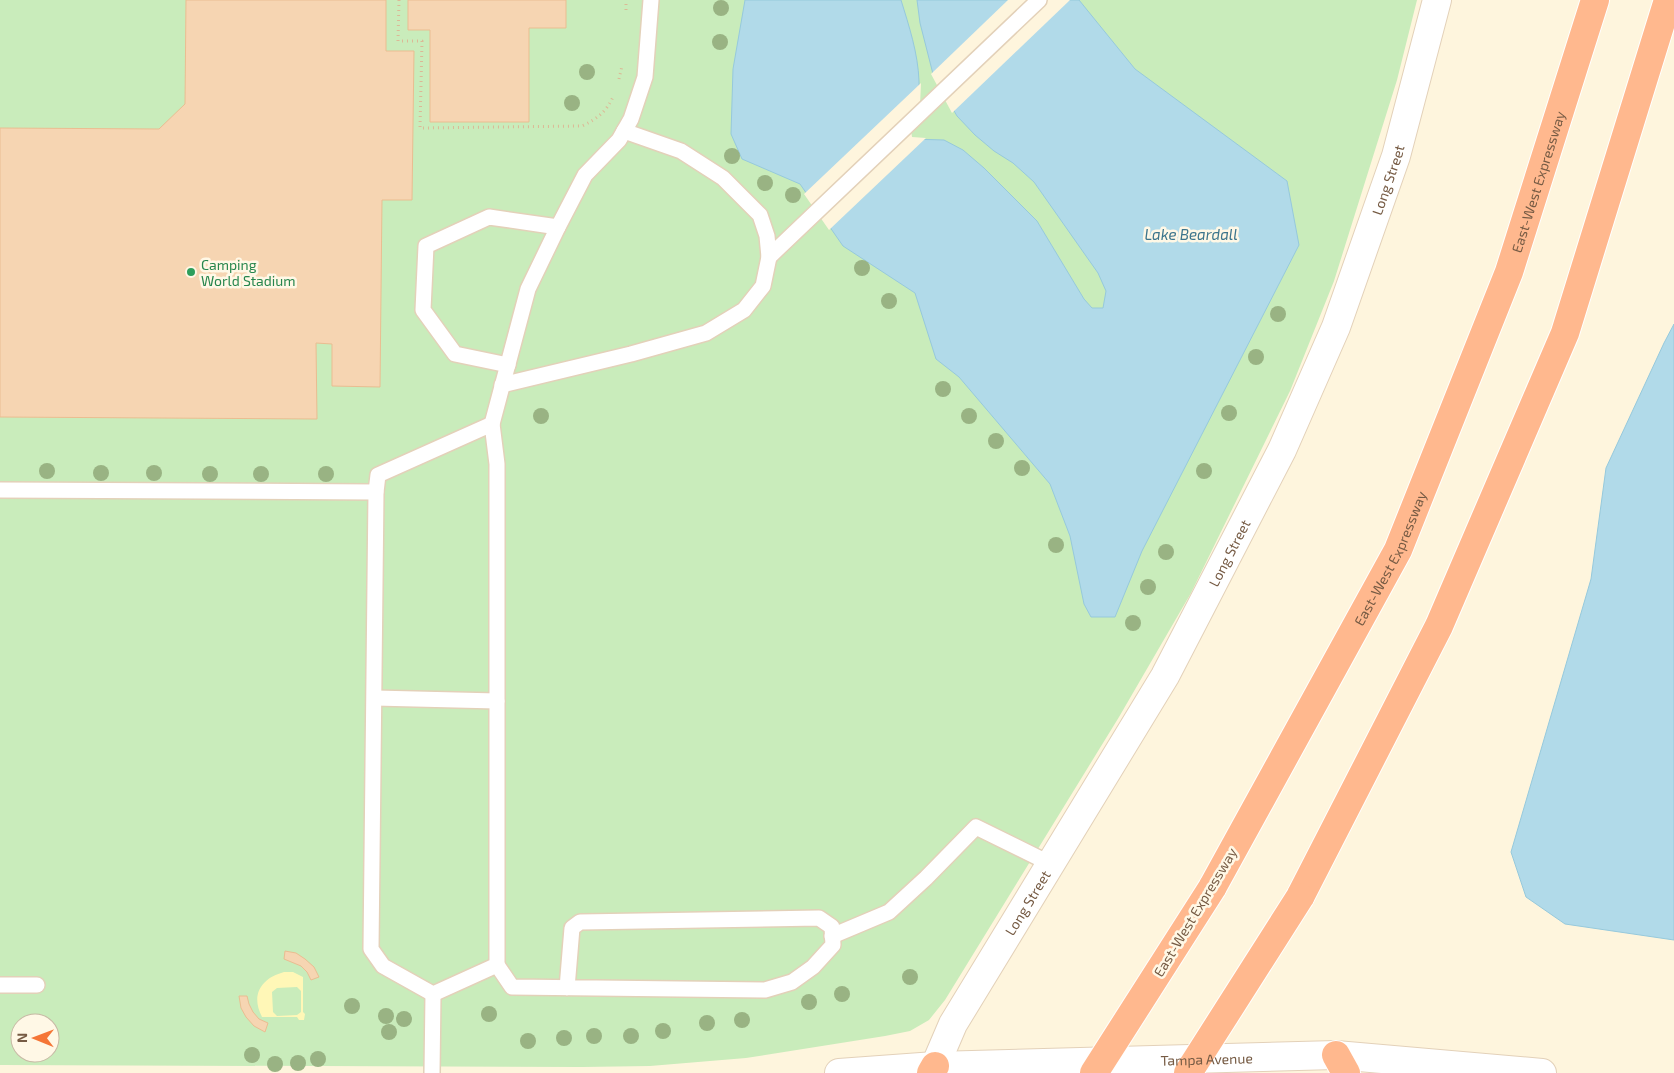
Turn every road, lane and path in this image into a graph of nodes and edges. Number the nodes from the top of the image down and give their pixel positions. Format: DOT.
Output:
graph roads {
  1 [pos="398,0"];
  2 [pos="626,0"];
  3 [pos="651,0"];
  4 [pos="1039,0"];
  5 [pos="1437,0"];
  6 [pos="1595,0"];
  7 [pos="1668,0"];
  8 [pos="626,18"];
  9 [pos="624,59"];
  10 [pos="618,82"];
  11 [pos="616,90"];
  12 [pos="624,131"];
  13 [pos="558,226"];
  14 [pos="769,257"];
  15 [pos="508,365"];
  16 [pos="502,385"];
  17 [pos="492,424"];
  18 [pos="0,490"];
  19 [pos="376,492"];
  20 [pos="375,698"];
  21 [pos="497,701"];
  22 [pos="1051,864"];
  23 [pos="832,936"];
  24 [pos="497,965"];
  25 [pos="0,985"];
  26 [pos="38,985"];
  27 [pos="568,988"];
  28 [pos="434,994"];
  29 [pos="1341,1064"];
  30 [pos="933,1070"];
  31 [pos="432,1073"];
  32 [pos="839,1073"];
  33 [pos="1094,1073"];
  34 [pos="1188,1073"];
  35 [pos="1542,1073"];
  1 -- 11 [label="path"];
  2 -- 8 [label="path"];
  3 -- 12 [label="lane"];
  4 -- 14 [label="lane"];
  5 -- 22 [label="street, Long Street"];
  6 -- 33 [label="highway, East-West Expressway, bridge"];
  7 -- 34 [label="highway, bridge"];
  9 -- 10 [label="path"];
  12 -- 13 [label="lane"];
  12 -- 14 [label="lane"];
  13 -- 15 [label="lane"];
  13 -- 15 [label="lane"];
  14 -- 16 [label="lane"];
  15 -- 16 [label="lane"];
  16 -- 17 [label="lane"];
  17 -- 19 [label="lane"];
  17 -- 21 [label="lane"];
  18 -- 19 [label="lane"];
  19 -- 20 [label="lane"];
  20 -- 21 [label="lane"];
  20 -- 28 [label="lane"];
  21 -- 24 [label="lane"];
  22 -- 23 [label="lane"];
  22 -- 30 [label="street, Long Street"];
  23 -- 27 [label="lane"];
  23 -- 27 [label="lane"];
  24 -- 27 [label="lane"];
  24 -- 28 [label="lane"];
  25 -- 26 [label="lane"];
  28 -- 31 [label="lane"];
  29 -- 30 [label="street, Tampa Avenue"];
  29 -- 35 [label="street, Tampa Avenue"];
  30 -- 32 [label="street, Tampa Avenue"];
}
